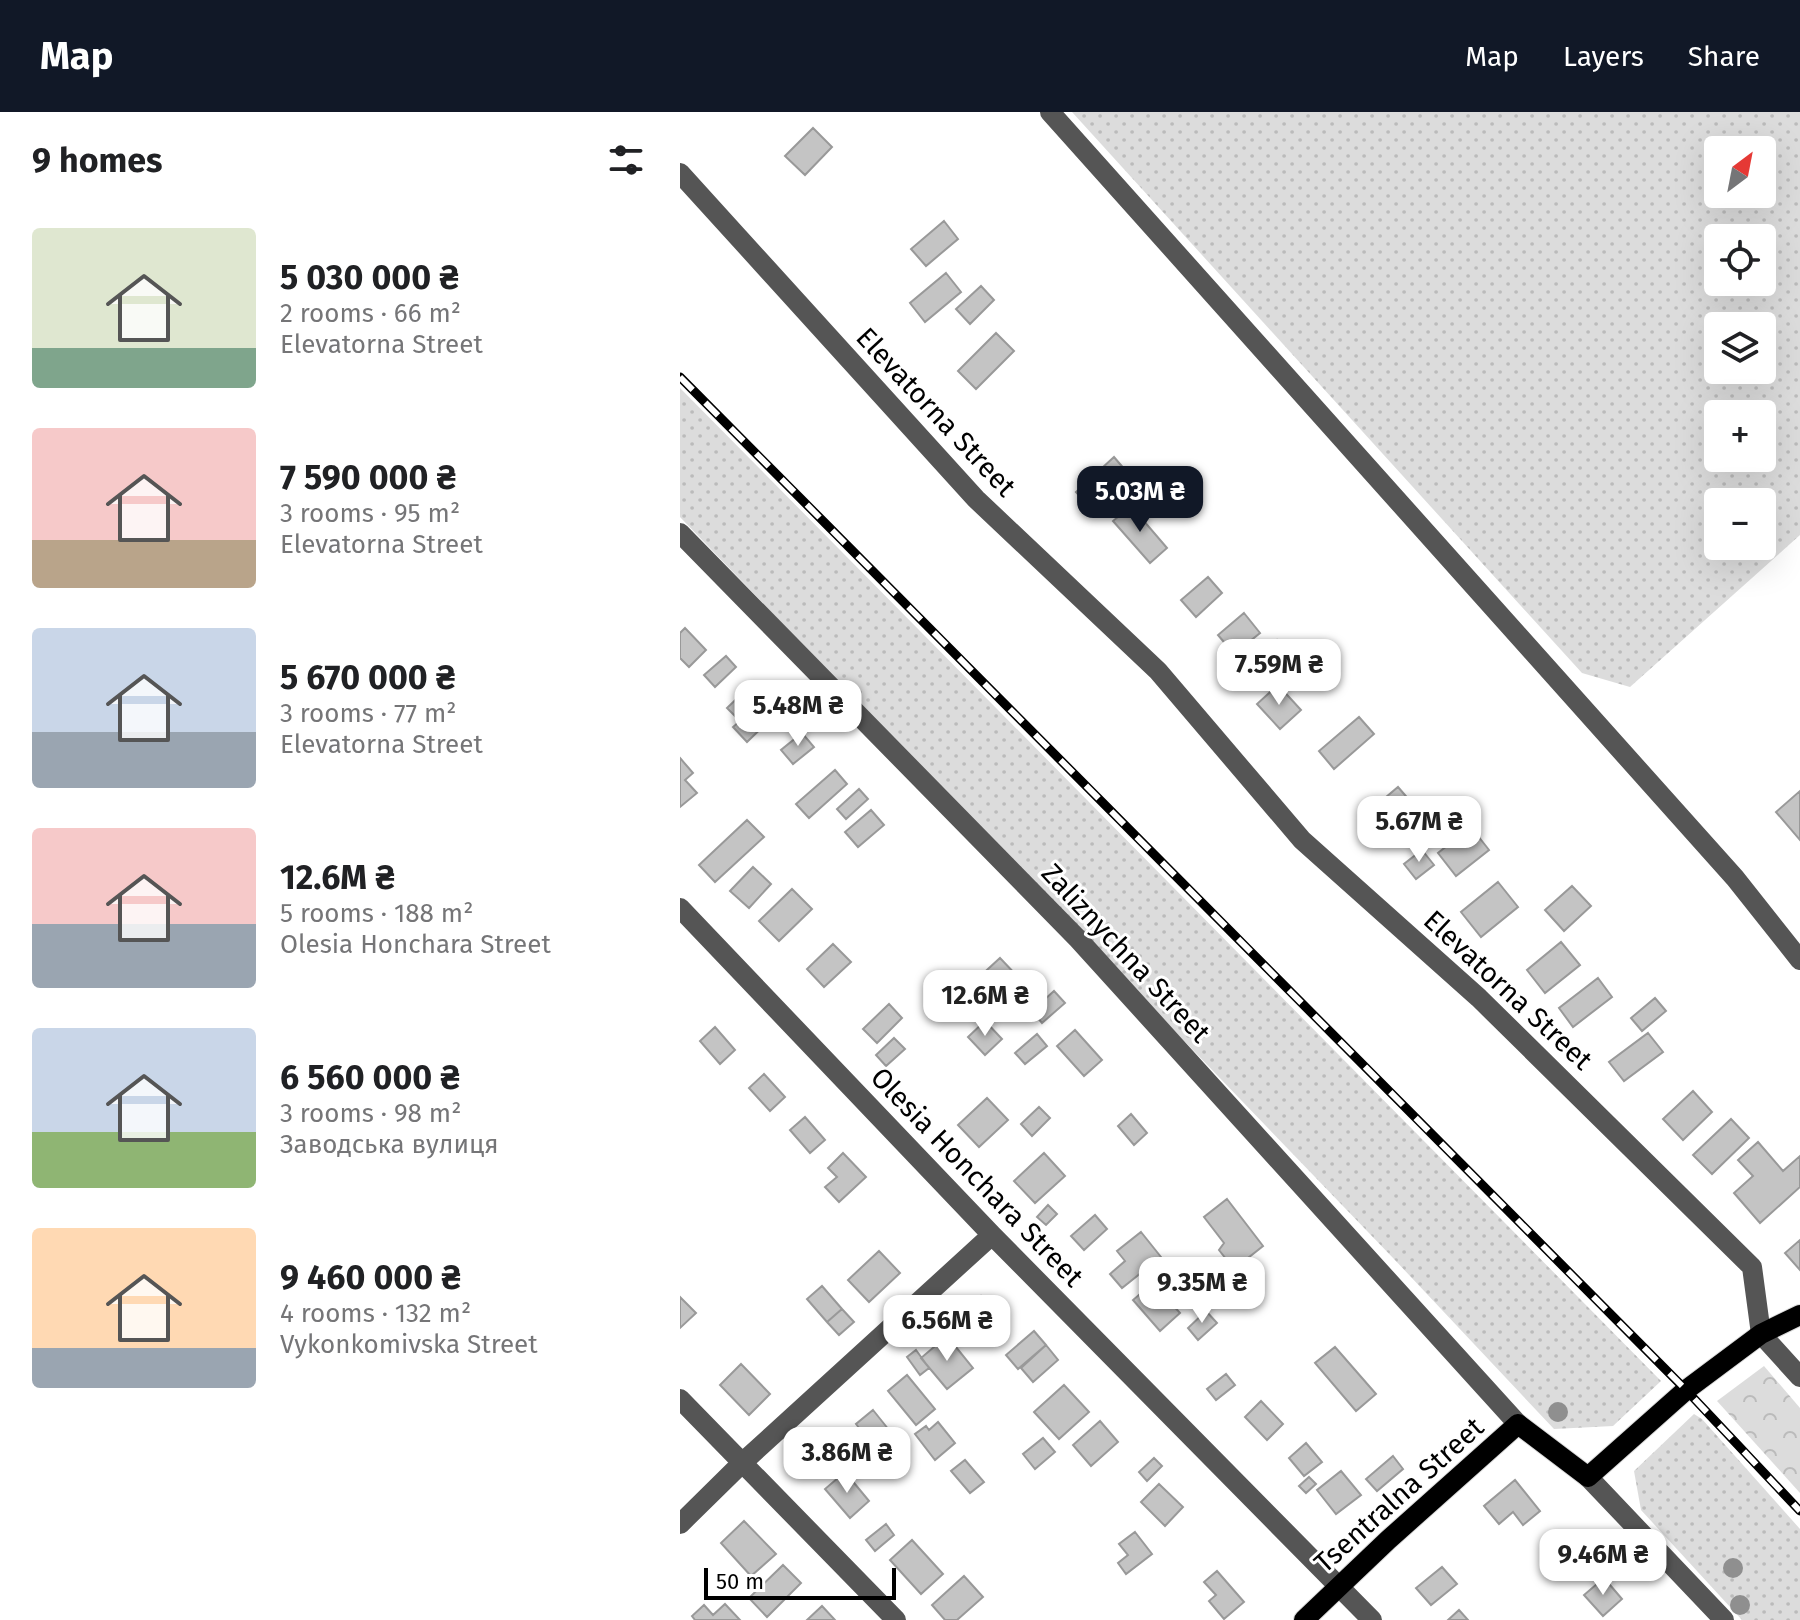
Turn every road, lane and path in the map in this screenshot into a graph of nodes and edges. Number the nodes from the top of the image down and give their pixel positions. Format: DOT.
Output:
graph roads {
  1 [pos="1050,112"];
  2 [pos="680,173"];
  3 [pos="680,533"];
  4 [pos="680,908"];
  5 [pos="1800,960"];
  6 [pos="992,1235"];
  7 [pos="1800,1315"];
  8 [pos="1761,1334"];
  9 [pos="1800,1377"];
  10 [pos="680,1399"];
  11 [pos="1518,1424"];
  12 [pos="742,1463"];
  13 [pos="1588,1477"];
  14 [pos="680,1524"];
  15 [pos="1339,1587"];
  16 [pos="896,1620"];
  17 [pos="1304,1620"];
  18 [pos="1372,1620"];
  19 [pos="1724,1620"];
  1 -- 5 [label="street"];
  2 -- 8 [label="street, Elevatorna Street"];
  3 -- 11 [label="street, Zaliznychna Street"];
  4 -- 6 [label="street, Olesia Honchara Street"];
  6 -- 12 [label="street"];
  6 -- 15 [label="street, Olesia Honchara Street"];
  7 -- 8 [label="main road"];
  8 -- 9 [label="street"];
  8 -- 13 [label="main road"];
  10 -- 12 [label="street"];
  11 -- 13 [label="main road, Tsentralna Street"];
  11 -- 15 [label="main road, Tsentralna Street"];
  12 -- 14 [label="street"];
  12 -- 16 [label="street"];
  13 -- 19 [label="street"];
  15 -- 17 [label="main road, Tsentralna Street"];
  15 -- 18 [label="street, Olesia Honchara Street"];
}
